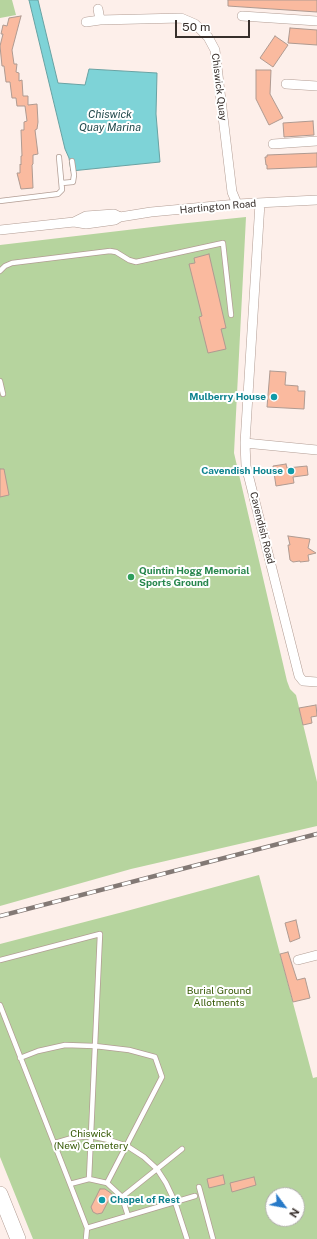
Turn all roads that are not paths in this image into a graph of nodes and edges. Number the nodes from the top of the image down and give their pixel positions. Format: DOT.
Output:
graph roads {
  1 [pos="98,9"];
  2 [pos="242,16"];
  3 [pos="100,20"];
  4 [pos="317,21"];
  5 [pos="86,22"];
  6 [pos="286,84"];
  7 [pos="317,86"];
  8 [pos="317,141"];
  9 [pos="273,144"];
  10 [pos="60,157"];
  11 [pos="72,161"];
  12 [pos="62,183"];
  13 [pos="317,200"];
  14 [pos="0,201"];
  15 [pos="260,203"];
  16 [pos="237,204"];
  17 [pos="0,227"];
  18 [pos="0,271"];
  19 [pos="230,315"];
  20 [pos="0,381"];
  21 [pos="3,394"];
  22 [pos="245,443"];
  23 [pos="317,450"];
  24 [pos="317,682"];
  25 [pos="317,955"];
  26 [pos="0,960"];
  27 [pos="298,960"];
  28 [pos="0,1005"];
  29 [pos="95,1046"];
  30 [pos="20,1058"];
  31 [pos="90,1136"];
  32 [pos="55,1143"];
  33 [pos="127,1146"];
  34 [pos="182,1149"];
  35 [pos="157,1169"];
  36 [pos="89,1179"];
  37 [pos="107,1183"];
  38 [pos="70,1184"];
  39 [pos="199,1187"];
  40 [pos="0,1194"];
  41 [pos="195,1196"];
  42 [pos="122,1197"];
  43 [pos="175,1202"];
  44 [pos="128,1216"];
  45 [pos="87,1228"];
  46 [pos="18,1239"];
  47 [pos="86,1239"];
  48 [pos="187,1239"];
  49 [pos="213,1239"];
  1 -- 3 [label="street"];
  2 -- 4 [label="street"];
  3 -- 5 [label="street, Chiswick Quay"];
  3 -- 16 [label="street, Chiswick Quay"];
  6 -- 7 [label="street"];
  8 -- 9 [label="street"];
  10 -- 12 [label="lane"];
  11 -- 12 [label="lane"];
  12 -- 14 [label="lane"];
  13 -- 15 [label="street, Hartington Road"];
  15 -- 16 [label="street, Hartington Road"];
  15 -- 22 [label="street, Cavendish Road"];
  16 -- 17 [label="street, Hartington Road"];
  18 -- 19 [label="lane"];
  20 -- 21 [label="lane"];
  22 -- 23 [label="street"];
  22 -- 24 [label="street, Cavendish Road"];
  25 -- 27 [label="street"];
  26 -- 29 [label="lane"];
  28 -- 30 [label="lane"];
  29 -- 30 [label="lane"];
  29 -- 31 [label="lane"];
  29 -- 33 [label="lane"];
  30 -- 32 [label="lane"];
  31 -- 32 [label="lane"];
  31 -- 33 [label="lane"];
  31 -- 36 [label="lane"];
  32 -- 38 [label="lane"];
  33 -- 35 [label="lane"];
  33 -- 37 [label="lane"];
  34 -- 35 [label="lane"];
  35 -- 42 [label="lane"];
  35 -- 43 [label="lane"];
  36 -- 37 [label="lane"];
  36 -- 38 [label="lane"];
  37 -- 42 [label="lane"];
  38 -- 45 [label="lane"];
  39 -- 49 [label="lane"];
  40 -- 46 [label="highway"];
  41 -- 43 [label="lane"];
  42 -- 44 [label="lane"];
  43 -- 44 [label="lane"];
  43 -- 48 [label="lane"];
  44 -- 45 [label="lane"];
  45 -- 47 [label="lane"];
}
